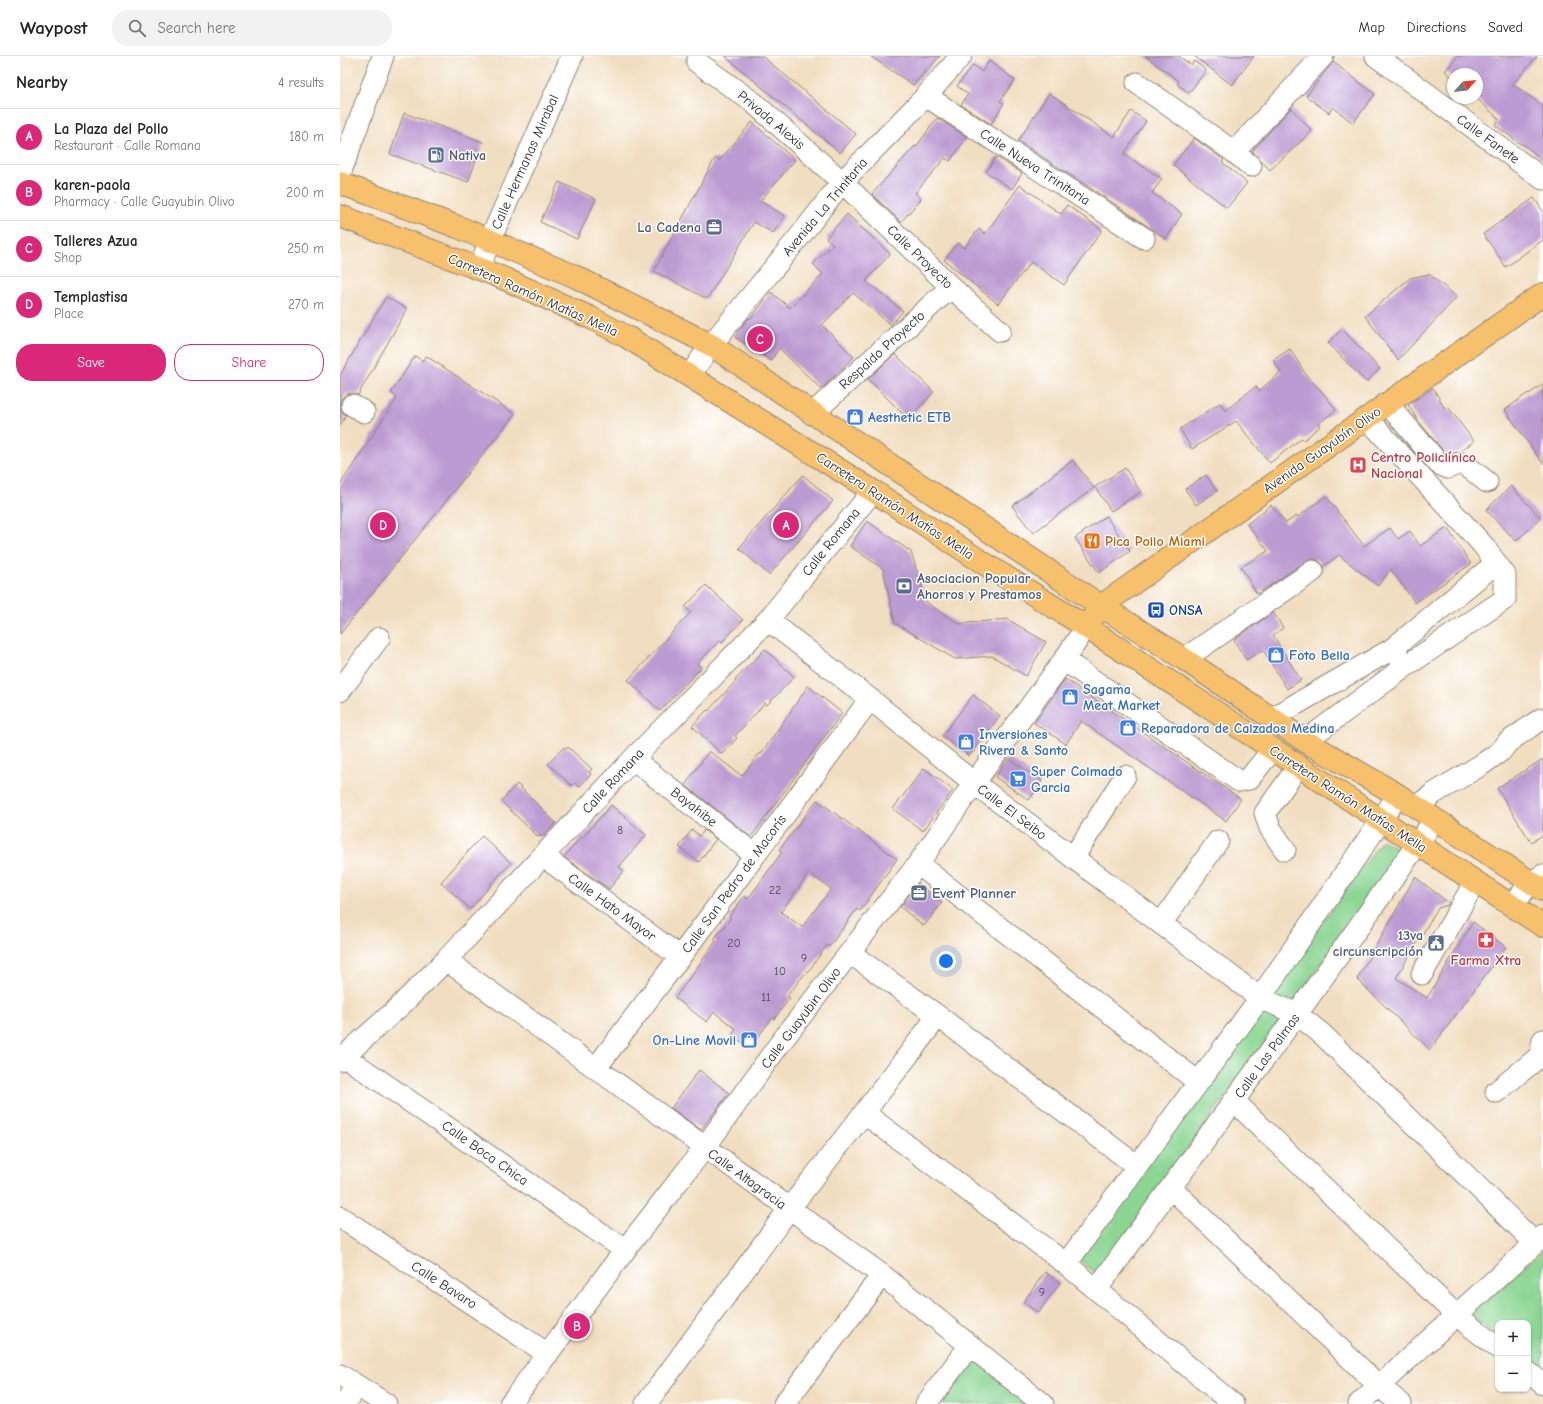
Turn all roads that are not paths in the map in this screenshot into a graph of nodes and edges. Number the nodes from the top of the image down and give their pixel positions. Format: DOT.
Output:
graph roads {
  1 [pos="383,56"];
  2 [pos="572,56"];
  3 [pos="961,56"];
  4 [pos="1324,56"];
  5 [pos="1376,56"];
  6 [pos="697,62"];
  7 [pos="1137,83"];
  8 [pos="926,96"];
  9 [pos="1234,152"];
  10 [pos="1251,166"];
  11 [pos="340,174"];
  12 [pos="1543,179"];
  13 [pos="842,182"];
  14 [pos="340,183"];
  15 [pos="340,216"];
  16 [pos="1144,238"];
  17 [pos="490,240"];
  18 [pos="479,269"];
  19 [pos="951,287"];
  20 [pos="1543,294"];
  21 [pos="1000,331"];
  22 [pos="711,345"];
  23 [pos="690,375"];
  24 [pos="1388,403"];
  25 [pos="812,414"];
  26 [pos="1367,418"];
  27 [pos="1487,482"];
  28 [pos="873,491"];
  29 [pos="1496,563"];
  30 [pos="1313,571"];
  31 [pos="1101,606"];
  32 [pos="768,620"];
  33 [pos="1086,627"];
  34 [pos="379,638"];
  35 [pos="1392,649"];
  36 [pos="1184,659"];
  37 [pos="1064,660"];
  38 [pos="1406,666"];
  39 [pos="340,691"];
  40 [pos="870,699"];
  41 [pos="1272,718"];
  42 [pos="1541,719"];
  43 [pos="1305,741"];
  44 [pos="1272,750"];
  45 [pos="633,759"];
  46 [pos="1298,766"];
  47 [pos="1125,776"];
  48 [pos="974,783"];
  49 [pos="1398,795"];
  50 [pos="1416,807"];
  51 [pos="1435,820"];
  52 [pos="1381,821"];
  53 [pos="1218,840"];
  54 [pos="1418,845"];
  55 [pos="1285,850"];
  56 [pos="755,854"];
  57 [pos="543,856"];
  58 [pos="1073,858"];
  59 [pos="918,864"];
  60 [pos="1475,882"];
  61 [pos="1539,882"];
  62 [pos="1512,906"];
  63 [pos="1161,924"];
  64 [pos="1543,926"];
  65 [pos="850,953"];
  66 [pos="680,957"];
  67 [pos="446,960"];
  68 [pos="1422,974"];
  69 [pos="1260,998"];
  70 [pos="1297,1014"];
  71 [pos="938,1016"];
  72 [pos="1543,1040"];
  73 [pos="342,1058"];
  74 [pos="596,1068"];
  75 [pos="1198,1082"];
  76 [pos="1496,1092"];
  77 [pos="1234,1101"];
  78 [pos="864,1113"];
  79 [pos="705,1147"];
  80 [pos="1136,1166"];
  81 [pos="1171,1188"];
  82 [pos="789,1209"];
  83 [pos="340,1217"];
  84 [pos="1539,1240"];
  85 [pos="625,1250"];
  86 [pos="1066,1264"];
  87 [pos="882,1275"];
  88 [pos="1096,1289"];
  89 [pos="1456,1315"];
  90 [pos="970,1345"];
  91 [pos="1495,1346"];
  92 [pos="548,1354"];
  93 [pos="1531,1374"];
  94 [pos="340,1375"];
  95 [pos="1543,1384"];
  96 [pos="357,1386"];
  97 [pos="1379,1386"];
  98 [pos="344,1404"];
  99 [pos="386,1404"];
  100 [pos="510,1404"];
  101 [pos="646,1404"];
  102 [pos="784,1404"];
  103 [pos="926,1404"];
  104 [pos="1043,1404"];
  105 [pos="1233,1404"];
  106 [pos="1359,1404"];
  107 [pos="1401,1404"];
  1 -- 11 [label="street"];
  2 -- 17 [label="street, Calle Hermanas Mirabal"];
  3 -- 8 [label="street, Avenida La Trinitaria"];
  4 -- 9 [label="street"];
  5 -- 12 [label="street, Calle Fanete"];
  6 -- 13 [label="street, Privada Alexis"];
  7 -- 9 [label="street"];
  8 -- 13 [label="street, Avenida La Trinitaria"];
  8 -- 16 [label="street, Calle Nueva Trinitaria"];
  9 -- 10 [label="street"];
  13 -- 19 [label="street, Calle Proyecto"];
  13 -- 22 [label="street, Avenida La Trinitaria"];
  14 -- 17 [label="main road, Carretera Ramón Matías Mella"];
  15 -- 18 [label="main road, Carretera Ramón Matías Mella"];
  17 -- 18 [label="street, Calle Hermanas Mirabal"];
  17 -- 22 [label="main road, Carretera Ramón Matías Mella"];
  18 -- 23 [label="main road, Carretera Ramón Matías Mella"];
  19 -- 21 [label="street, Calle Proyecto"];
  19 -- 25 [label="street, Respaldo Proyecto"];
  20 -- 24 [label="main road, Avenida Guayubín Olivo"];
  22 -- 23 [label="street, Avenida La Trinitaria"];
  22 -- 25 [label="main road, Carretera Ramón Matías Mella"];
  23 -- 28 [label="main road, Carretera Ramón Matías Mella"];
  24 -- 26 [label="main road, Avenida Guayubín Olivo"];
  24 -- 27 [label="street"];
  25 -- 31 [label="main road, Carretera Ramón Matías Mella"];
  26 -- 29 [label="street"];
  26 -- 31 [label="main road, Avenida Guayubín Olivo"];
  28 -- 32 [label="street, Calle Romana"];
  28 -- 33 [label="main road, Carretera Ramón Matías Mella"];
  29 -- 35 [label="street"];
  29 -- 38 [label="street"];
  30 -- 36 [label="street"];
  31 -- 33 [label="main road, Avenida Guayubín Olivo"];
  31 -- 36 [label="main road, Carretera Ramón Matías Mella"];
  32 -- 40 [label="street, Calle El Seibo"];
  32 -- 45 [label="street, Calle Romana"];
  33 -- 37 [label="street, Calle Guayubin Olivo"];
  33 -- 44 [label="main road, Carretera Ramón Matías Mella"];
  34 -- 39 [label="street"];
  35 -- 38 [label="street"];
  35 -- 41 [label="street"];
  36 -- 41 [label="main road, Carretera Ramón Matías Mella"];
  37 -- 44 [label="street"];
  37 -- 48 [label="street, Calle Guayubin Olivo"];
  38 -- 43 [label="street"];
  40 -- 48 [label="street, Calle El Seibo"];
  40 -- 56 [label="street, Calle San Pedro de Macorís"];
  41 -- 43 [label="main road, Carretera Ramón Matías Mella"];
  42 -- 50 [label="street"];
  43 -- 49 [label="main road, Carretera Ramón Matías Mella"];
  44 -- 46 [label="main road, Carretera Ramón Matías Mella"];
  45 -- 56 [label="street, Bayahibe"];
  45 -- 57 [label="street, Calle Romana"];
  46 -- 52 [label="main road, Carretera Ramón Matías Mella"];
  46 -- 55 [label="street"];
  47 -- 58 [label="street"];
  48 -- 58 [label="street, Calle El Seibo"];
  48 -- 59 [label="street, Calle Guayubin Olivo"];
  49 -- 50 [label="main road, Carretera Ramón Matías Mella"];
  49 -- 52 [label="street"];
  50 -- 51 [label="main road, Carretera Ramón Matías Mella"];
  51 -- 54 [label="street, Calle Las Palmas"];
  51 -- 61 [label="main road, Carretera Ramón Matías Mella"];
  52 -- 54 [label="main road, Carretera Ramón Matías Mella"];
  52 -- 69 [label="street"];
  53 -- 63 [label="street"];
  54 -- 60 [label="main road, Carretera Ramón Matías Mella"];
  54 -- 70 [label="street, Calle Las Palmas"];
  56 -- 66 [label="street, Calle San Pedro de Macorís"];
  57 -- 66 [label="street, Calle Hato Mayor"];
  57 -- 67 [label="street, Calle Romana"];
  58 -- 63 [label="street, Calle El Seibo"];
  59 -- 65 [label="street, Calle Guayubin Olivo"];
  59 -- 75 [label="street"];
  60 -- 62 [label="main road, Carretera Ramón Matías Mella"];
  60 -- 68 [label="street"];
  61 -- 62 [label="street"];
  62 -- 64 [label="main road, Carretera Ramón Matías Mella"];
  63 -- 69 [label="street, Calle El Seibo"];
  65 -- 71 [label="street"];
  65 -- 79 [label="street, Calle Guayubin Olivo"];
  66 -- 74 [label="street, Calle San Pedro de Macorís"];
  67 -- 73 [label="street, Calle Romana"];
  67 -- 74 [label="street, Calle Altagracia"];
  69 -- 70 [label="street, Calle El Seibo"];
  69 -- 75 [label="street"];
  70 -- 77 [label="street, Calle Las Palmas"];
  70 -- 84 [label="street, Calle El Seibo"];
  71 -- 78 [label="street"];
  71 -- 80 [label="street"];
  72 -- 76 [label="street"];
  73 -- 85 [label="street, Calle Boca Chica"];
  74 -- 79 [label="street, Calle Altagracia"];
  75 -- 80 [label="street"];
  77 -- 81 [label="street, Calle Las Palmas"];
  77 -- 89 [label="street"];
  78 -- 82 [label="street"];
  78 -- 86 [label="street"];
  79 -- 82 [label="street, Calle Altagracia"];
  79 -- 85 [label="street, Calle Guayubin Olivo"];
  80 -- 86 [label="street"];
  81 -- 88 [label="street, Calle Las Palmas"];
  81 -- 97 [label="street"];
  82 -- 87 [label="street, Calle Altagracia"];
  82 -- 101 [label="street"];
  83 -- 92 [label="street, Calle Bavaro"];
  84 -- 89 [label="street"];
  85 -- 92 [label="street, Calle Guayubin Olivo"];
  86 -- 88 [label="street"];
  87 -- 90 [label="street, Calle Altagracia"];
  87 -- 102 [label="street"];
  88 -- 105 [label="street"];
  89 -- 91 [label="street"];
  89 -- 97 [label="street"];
  90 -- 103 [label="street"];
  90 -- 104 [label="street, Calle Altagracia"];
  92 -- 100 [label="street, Calle Guayubin Olivo"];
  93 -- 95 [label="street"];
  94 -- 96 [label="street"];
  96 -- 98 [label="street"];
  96 -- 99 [label="street"];
  97 -- 106 [label="street"];
  97 -- 107 [label="street"];
}
